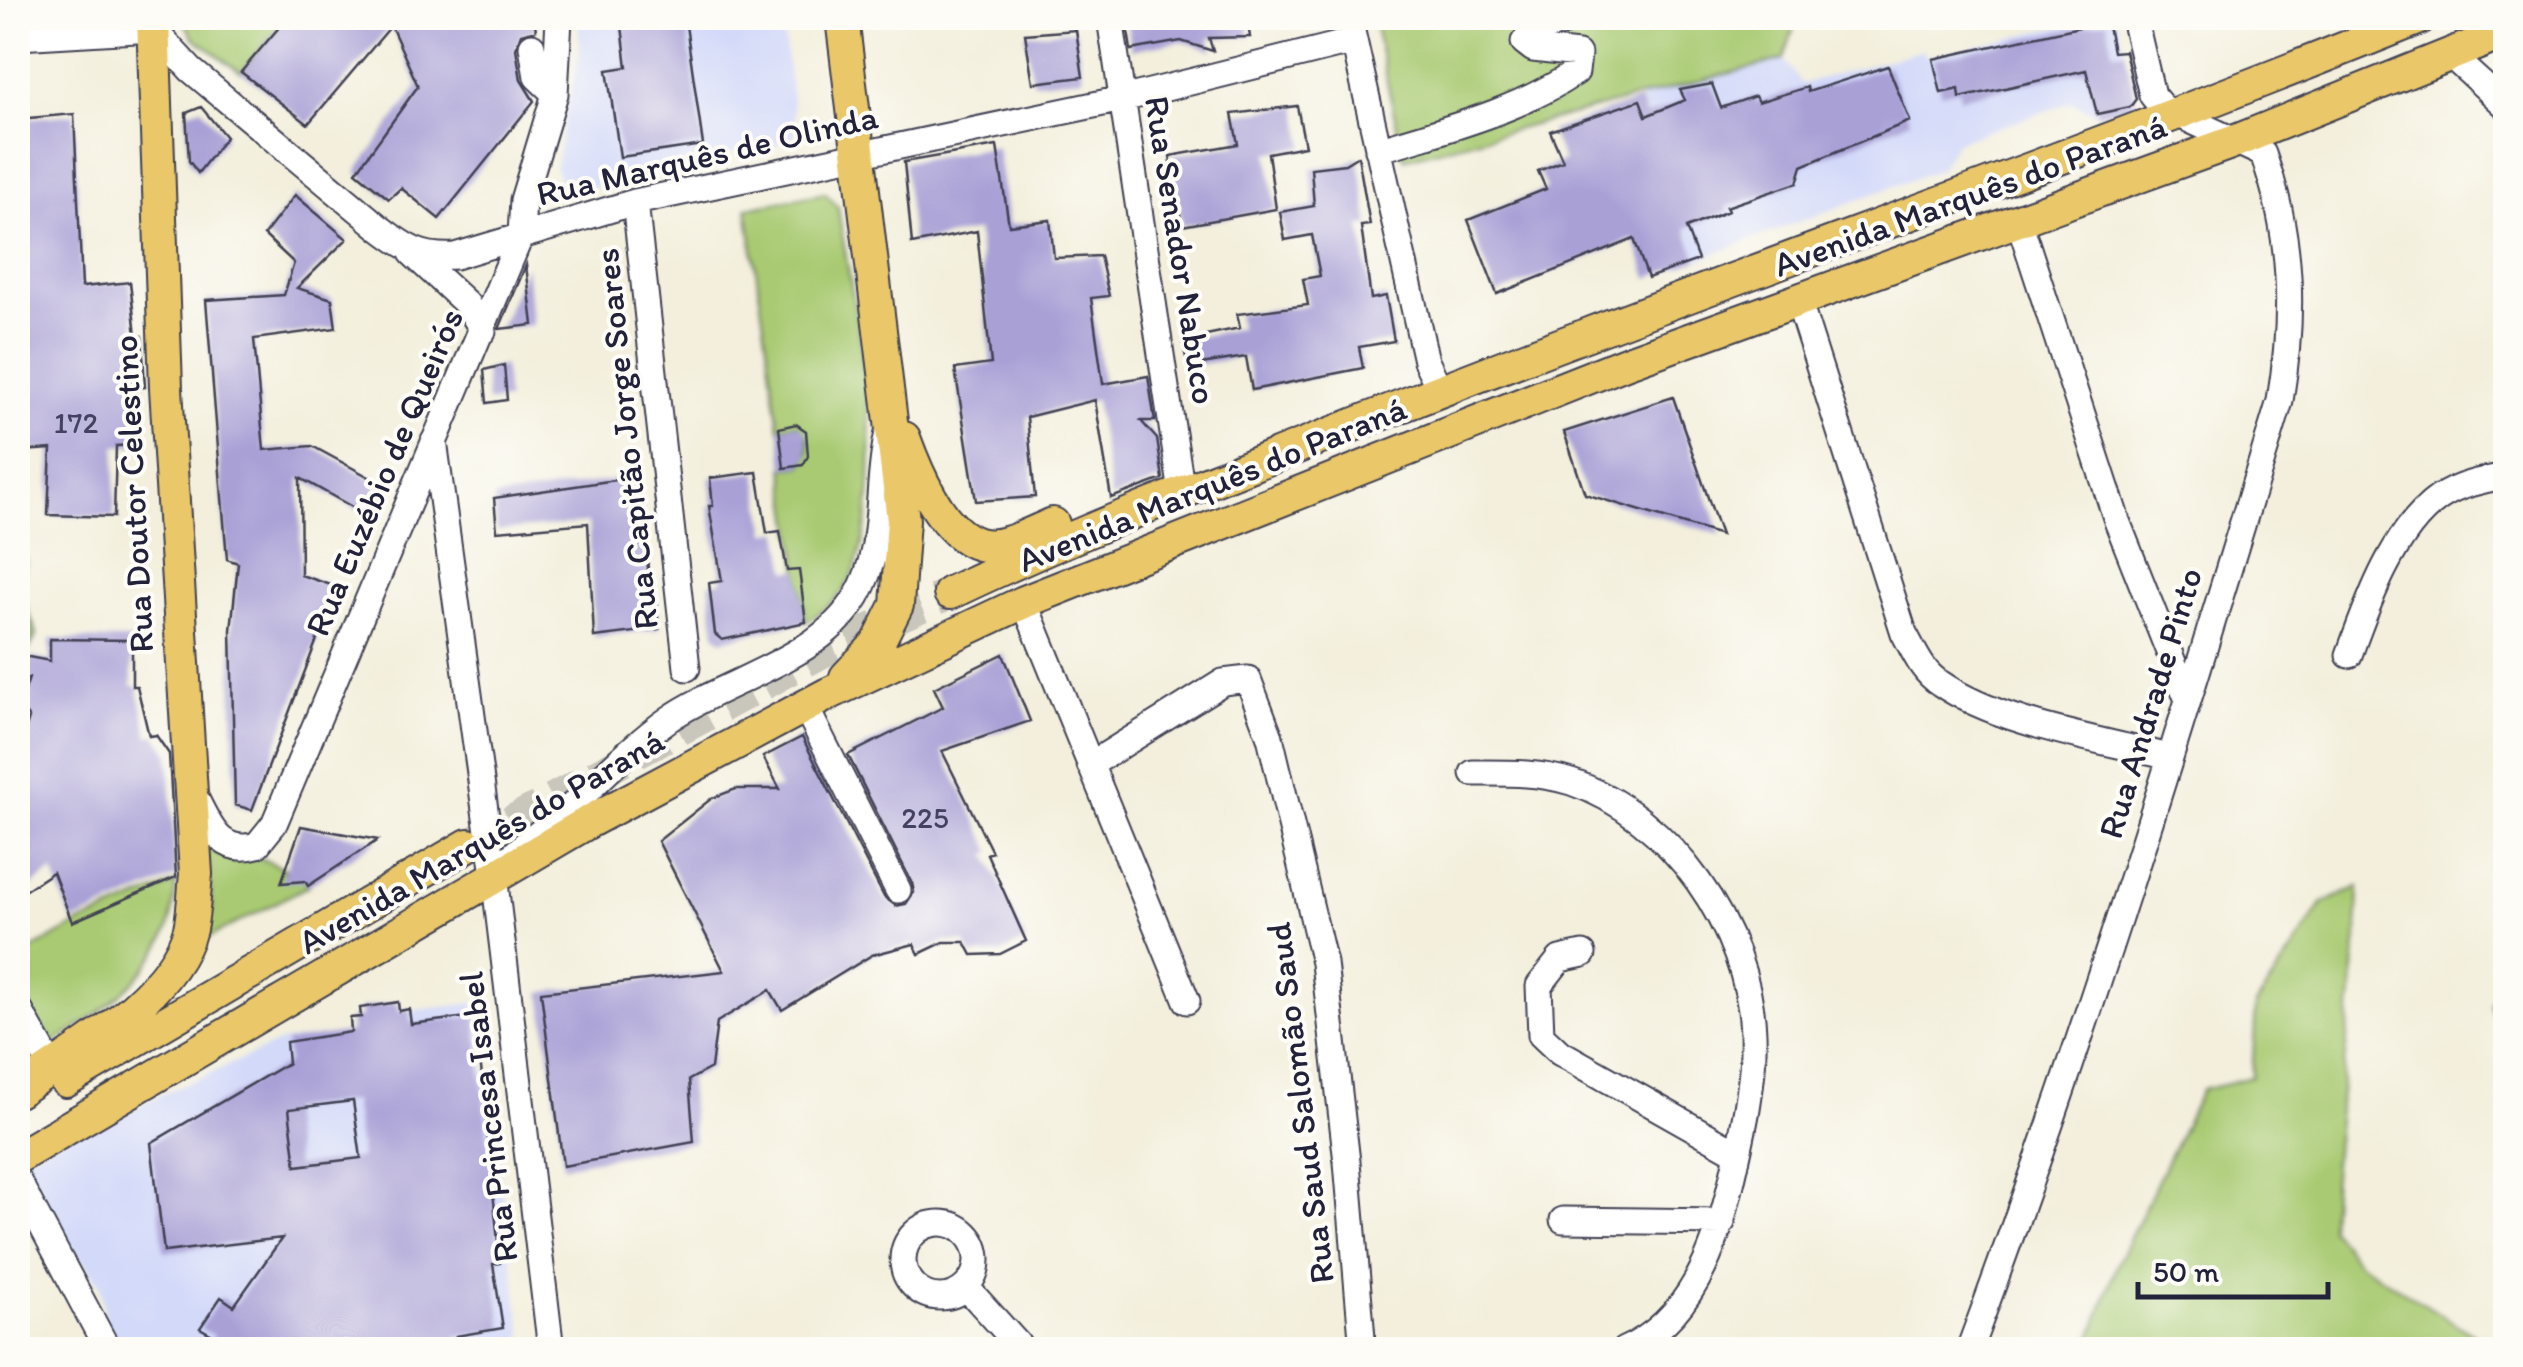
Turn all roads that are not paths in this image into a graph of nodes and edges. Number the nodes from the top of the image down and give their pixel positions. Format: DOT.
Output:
graph roads {
  1 [pos="559,18"];
  2 [pos="842,18"];
  3 [pos="1110,18"];
  4 [pos="1577,18"];
  5 [pos="2420,18"];
  6 [pos="2138,21"];
  7 [pos="153,23"];
  8 [pos="1352,29"];
  9 [pos="2506,32"];
  10 [pos="18,37"];
  11 [pos="532,46"];
  12 [pos="2449,54"];
  13 [pos="555,94"];
  14 [pos="1122,99"];
  15 [pos="2506,106"];
  16 [pos="2177,114"];
  17 [pos="2236,140"];
  18 [pos="1378,150"];
  19 [pos="857,155"];
  20 [pos="636,202"];
  21 [pos="2019,221"];
  22 [pos="522,235"];
  23 [pos="412,253"];
  24 [pos="1798,300"];
  25 [pos="1609,309"];
  26 [pos="483,332"];
  27 [pos="1628,362"];
  28 [pos="1440,390"];
  29 [pos="893,410"];
  30 [pos="1454,430"];
  31 [pos="434,440"];
  32 [pos="2506,476"];
  33 [pos="1182,493"];
  34 [pos="1152,506"];
  35 [pos="399,524"];
  36 [pos="446,531"];
  37 [pos="950,593"];
  38 [pos="1024,602"];
  39 [pos="2349,655"];
  40 [pos="687,668"];
  41 [pos="2186,695"];
  42 [pos="816,700"];
  43 [pos="2169,758"];
  44 [pos="1090,765"];
  45 [pos="1473,773"];
  46 [pos="191,788"];
  47 [pos="468,845"];
  48 [pos="494,876"];
  49 [pos="898,890"];
  50 [pos="1583,954"];
  51 [pos="1187,1001"];
  52 [pos="18,1007"];
  53 [pos="52,1068"];
  54 [pos="18,1091"];
  55 [pos="18,1106"];
  56 [pos="1738,1153"];
  57 [pos="18,1157"];
  58 [pos="18,1181"];
  59 [pos="1564,1220"];
  60 [pos="1722,1222"];
  61 [pos="966,1287"];
  62 [pos="108,1350"];
  63 [pos="551,1350"];
  64 [pos="1023,1350"];
  65 [pos="1363,1350"];
  66 [pos="1624,1350"];
  67 [pos="1969,1350"];
  1 -- 13 [label="street, Rua Euzébio de Queirós"];
  2 -- 19 [label="main road"];
  3 -- 14 [label="street, Rua Senador Nabuco"];
  4 -- 18 [label="street"];
  5 -- 16 [label="main road, Avenida Marquês do Paraná"];
  6 -- 16 [label="street"];
  7 -- 10 [label="street"];
  7 -- 23 [label="street"];
  7 -- 46 [label="main road, Rua Doutor Celestino"];
  8 -- 14 [label="street, Rua Marquês de Olinda"];
  8 -- 18 [label="street"];
  9 -- 12 [label="main road, Avenida Marquês do Paraná"];
  11 -- 13 [label="street"];
  12 -- 15 [label="street"];
  12 -- 17 [label="main road, Avenida Marquês do Paraná"];
  13 -- 22 [label="street, Rua Euzébio de Queirós"];
  14 -- 19 [label="street, Rua Marquês de Olinda"];
  14 -- 33 [label="street, Rua Senador Nabuco"];
  16 -- 17 [label="street, Rua Andrade Pinto"];
  16 -- 25 [label="main road, Avenida Marquês do Paraná"];
  17 -- 21 [label="main road, Avenida Marquês do Paraná"];
  17 -- 41 [label="street, Rua Andrade Pinto"];
  18 -- 28 [label="street"];
  19 -- 20 [label="street, Rua Marquês de Olinda"];
  19 -- 29 [label="main road"];
  20 -- 22 [label="street, Rua Marquês de Olinda"];
  20 -- 40 [label="street, Rua Capitão Jorge Soares"];
  21 -- 24 [label="main road, Avenida Marquês do Paraná"];
  21 -- 41 [label="street"];
  22 -- 23 [label="street, Rua Marquês de Olinda"];
  22 -- 26 [label="street, Rua Euzébio de Queirós"];
  23 -- 26 [label="street"];
  24 -- 27 [label="main road, Avenida Marquês do Paraná"];
  24 -- 43 [label="street"];
  25 -- 27 [label="main road"];
  25 -- 28 [label="main road, Avenida Marquês do Paraná"];
  26 -- 31 [label="street, Rua Euzébio de Queirós"];
  27 -- 30 [label="main road, Avenida Marquês do Paraná"];
  28 -- 30 [label="main road"];
  28 -- 33 [label="main road, Avenida Marquês do Paraná"];
  29 -- 34 [label="main road"];
  29 -- 42 [label="main road"];
  29 -- 48 [label="street"];
  30 -- 38 [label="main road, Avenida Marquês do Paraná"];
  31 -- 35 [label="street, Rua Euzébio de Queirós"];
  31 -- 36 [label="street, Rua Princesa Isabel"];
  32 -- 39 [label="street"];
  33 -- 34 [label="main road, Avenida Marquês do Paraná"];
  34 -- 37 [label="main road, Avenida Marquês do Paraná"];
  35 -- 36 [label="street"];
  35 -- 46 [label="street, Rua Euzébio de Queirós"];
  36 -- 48 [label="street, Rua Princesa Isabel"];
  38 -- 42 [label="main road, Avenida Marquês do Paraná"];
  38 -- 44 [label="street"];
  41 -- 43 [label="street, Rua Andrade Pinto"];
  42 -- 48 [label="main road, Avenida Marquês do Paraná"];
  42 -- 49 [label="street"];
  43 -- 67 [label="street, Rua Andrade Pinto"];
  44 -- 51 [label="street"];
  44 -- 65 [label="street, Rua Saud Salomão Saud"];
  45 -- 56 [label="street"];
  46 -- 53 [label="main road, Rua Doutor Celestino"];
  47 -- 55 [label="main road, Avenida Marquês do Paraná"];
  48 -- 57 [label="main road, Avenida Marquês do Paraná"];
  48 -- 63 [label="street, Rua Princesa Isabel"];
  50 -- 56 [label="street"];
  52 -- 53 [label="street"];
  53 -- 54 [label="main road, Rua Doutor Celestino"];
  56 -- 60 [label="street"];
  58 -- 62 [label="street"];
  59 -- 60 [label="street"];
  60 -- 66 [label="street"];
  61 -- 64 [label="street"];
}
